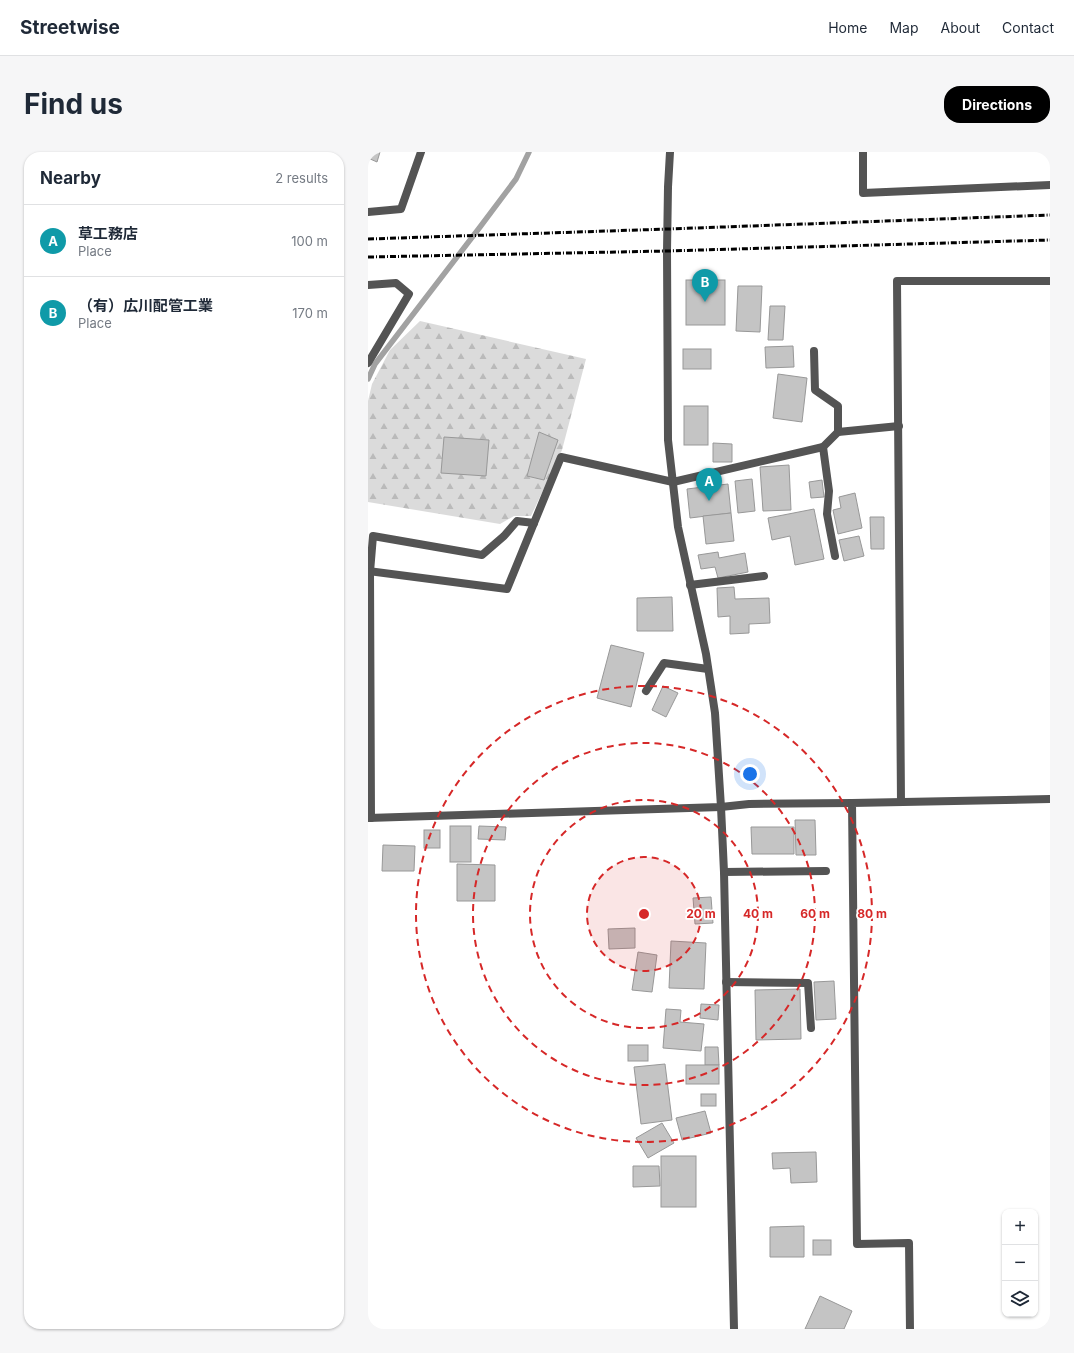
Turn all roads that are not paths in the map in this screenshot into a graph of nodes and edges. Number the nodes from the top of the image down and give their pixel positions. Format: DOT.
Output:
graph roads {
  1 [pos="421,152"];
  2 [pos="670,152"];
  3 [pos="863,152"];
  4 [pos="1050,185"];
  5 [pos="368,212"];
  6 [pos="1050,281"];
  7 [pos="368,285"];
  8 [pos="814,351"];
  9 [pos="368,363"];
  10 [pos="899,426"];
  11 [pos="838,432"];
  12 [pos="823,447"];
  13 [pos="673,482"];
  14 [pos="534,522"];
  15 [pos="835,556"];
  16 [pos="369,571"];
  17 [pos="764,576"];
  18 [pos="690,585"];
  19 [pos="708,668"];
  20 [pos="646,691"];
  21 [pos="1050,799"];
  22 [pos="902,802"];
  23 [pos="852,803"];
  24 [pos="721,807"];
  25 [pos="370,818"];
  26 [pos="826,871"];
  27 [pos="724,872"];
  28 [pos="726,982"];
  29 [pos="811,1028"];
  30 [pos="734,1329"];
  31 [pos="910,1329"];
  1 -- 5 [label="street"];
  2 -- 13 [label="street"];
  3 -- 4 [label="street"];
  6 -- 10 [label="street"];
  7 -- 9 [label="street"];
  8 -- 11 [label="street"];
  10 -- 11 [label="street"];
  10 -- 22 [label="street"];
  11 -- 12 [label="street"];
  12 -- 13 [label="street"];
  12 -- 15 [label="street"];
  13 -- 14 [label="street"];
  13 -- 18 [label="street"];
  14 -- 16 [label="street"];
  14 -- 16 [label="street"];
  16 -- 25 [label="street"];
  17 -- 18 [label="street"];
  18 -- 19 [label="street"];
  19 -- 20 [label="street"];
  19 -- 24 [label="street"];
  21 -- 22 [label="street"];
  22 -- 23 [label="street"];
  23 -- 24 [label="street"];
  23 -- 31 [label="street"];
  24 -- 25 [label="street"];
  24 -- 27 [label="street"];
  26 -- 27 [label="street"];
  27 -- 28 [label="street"];
  28 -- 29 [label="street"];
  28 -- 30 [label="street"];
}
